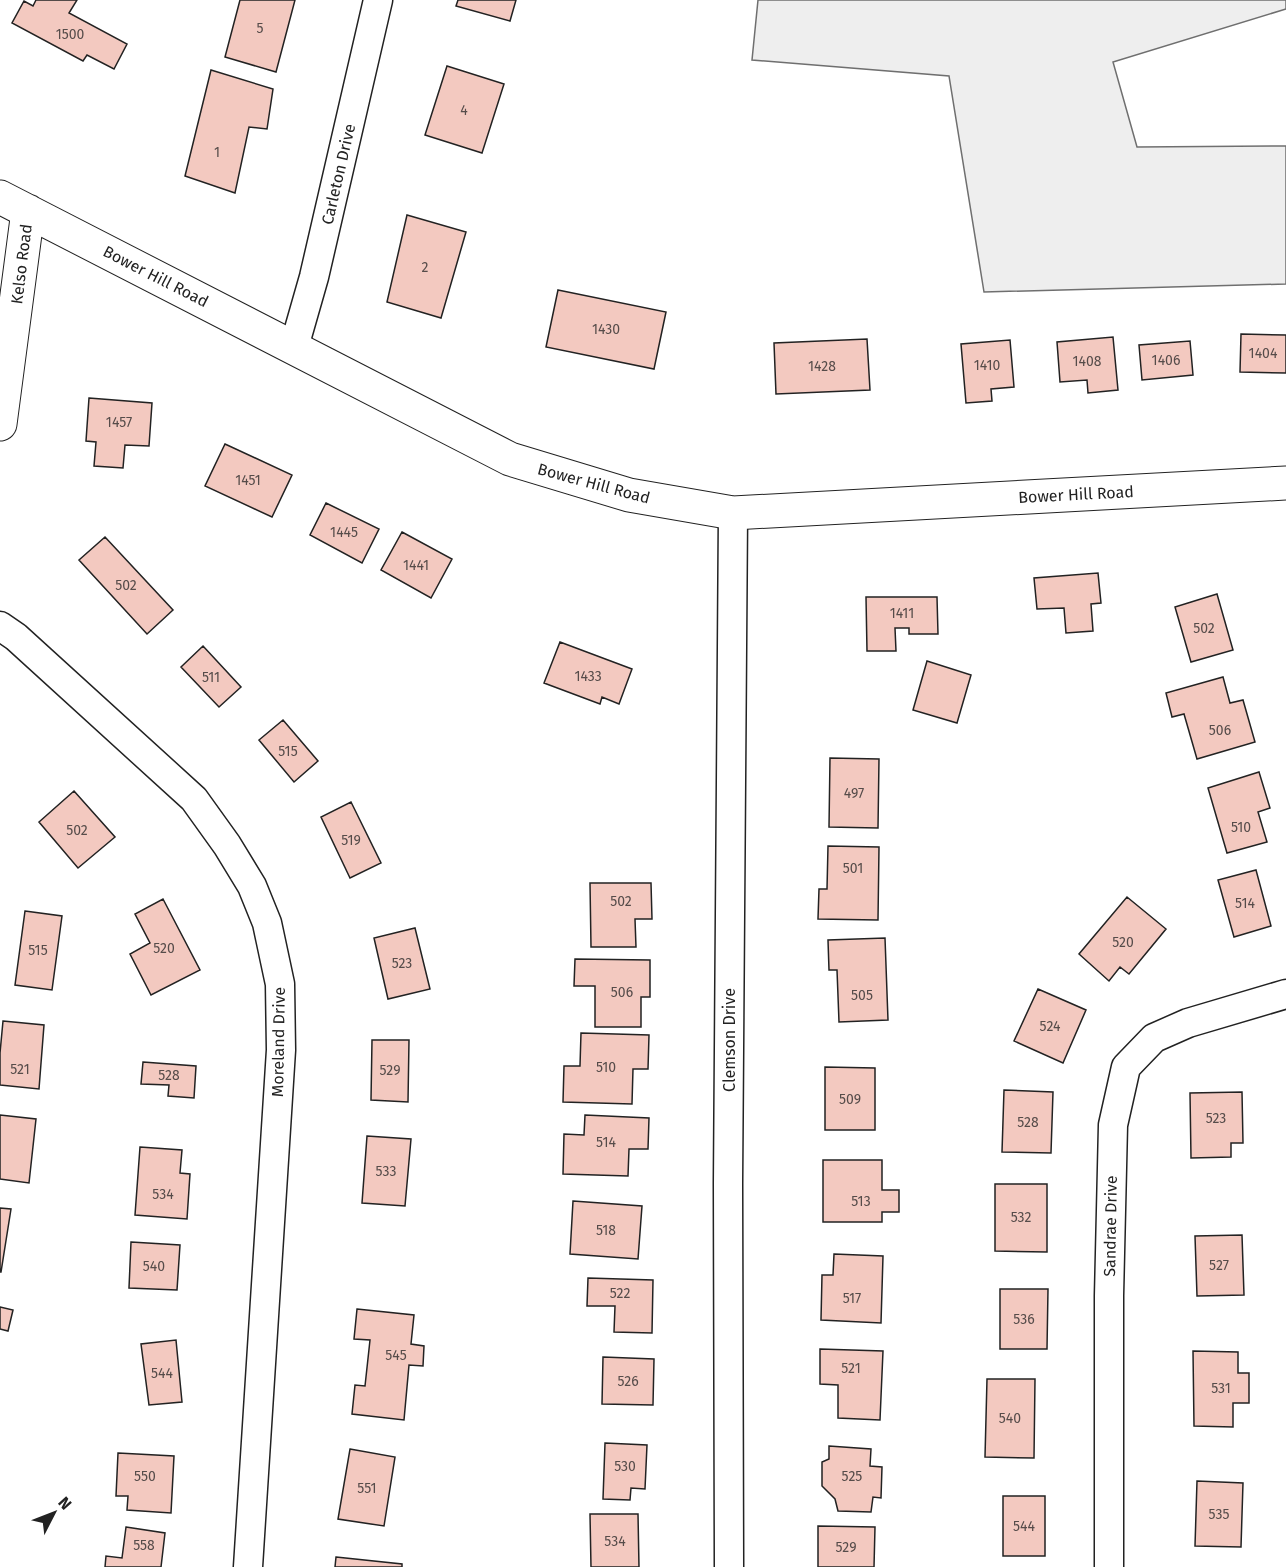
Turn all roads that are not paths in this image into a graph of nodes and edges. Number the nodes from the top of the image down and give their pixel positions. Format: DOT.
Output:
graph roads {
  1 [pos="378,0"];
  2 [pos="14,204"];
  3 [pos="294,347"];
  4 [pos="0,423"];
  5 [pos="1286,483"];
  6 [pos="733,513"];
  7 [pos="0,626"];
  8 [pos="1286,994"];
  9 [pos="248,1567"];
  10 [pos="729,1567"];
  11 [pos="1109,1567"];
  1 -- 3 [label="street, Carleton Drive"];
  2 -- 3 [label="main road, Bower Hill Road"];
  2 -- 4 [label="main road, Kelso Road"];
  3 -- 6 [label="main road, Bower Hill Road"];
  5 -- 6 [label="main road, Bower Hill Road"];
  6 -- 10 [label="street, Clemson Drive"];
  7 -- 9 [label="street, Moreland Drive"];
  8 -- 11 [label="street, Sandrae Drive"];
}
